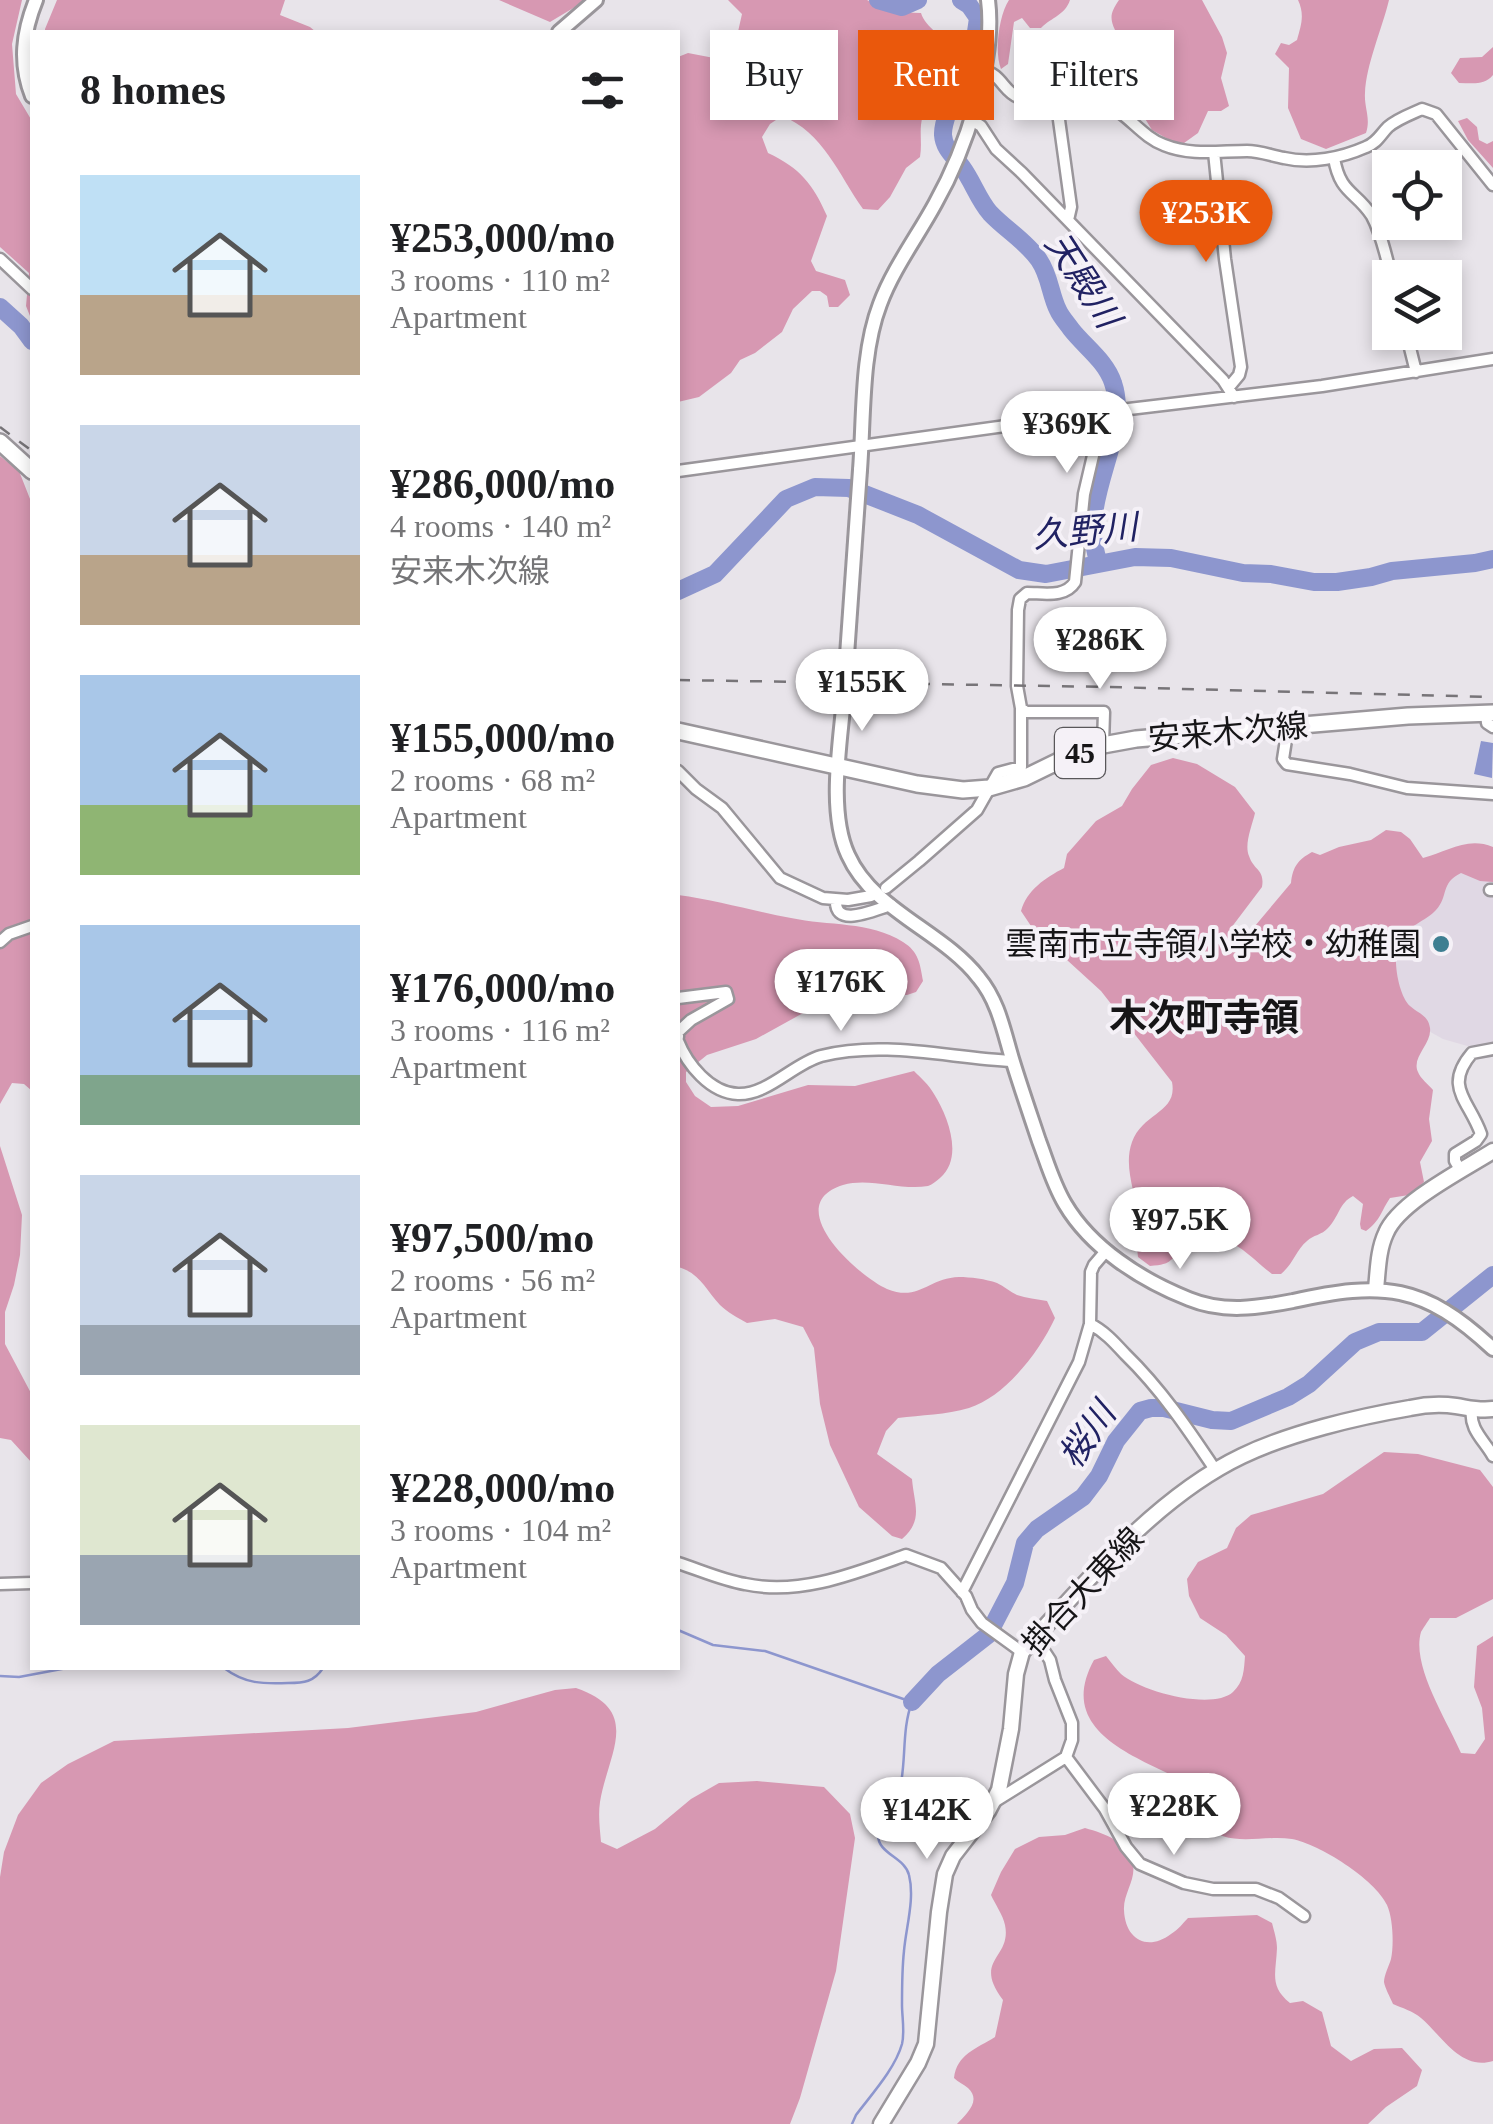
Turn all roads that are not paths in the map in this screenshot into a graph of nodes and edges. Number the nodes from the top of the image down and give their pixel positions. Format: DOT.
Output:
graph roads {
  1 [pos="36,0"];
  2 [pos="596,0"];
  3 [pos="988,0"];
  4 [pos="562,30"];
  5 [pos="990,30"];
  6 [pos="994,74"];
  7 [pos="30,88"];
  8 [pos="1014,94"];
  9 [pos="970,120"];
  10 [pos="1061,120"];
  11 [pos="1129,120"];
  12 [pos="1214,152"];
  13 [pos="1334,158"];
  14 [pos="1493,185"];
  15 [pos="1068,220"];
  16 [pos="0,259"];
  17 [pos="1386,260"];
  18 [pos="30,287"];
  19 [pos="1410,350"];
  20 [pos="1493,359"];
  21 [pos="1416,372"];
  22 [pos="1232,392"];
  23 [pos="1107,412"];
  24 [pos="0,442"];
  25 [pos="862,445"];
  26 [pos="30,469"];
  27 [pos="680,471"];
  28 [pos="1022,708"];
  29 [pos="1491,718"];
  30 [pos="1288,727"];
  31 [pos="680,731"];
  32 [pos="1103,745"];
  33 [pos="838,768"];
  34 [pos="680,772"];
  35 [pos="989,788"];
  36 [pos="1493,794"];
  37 [pos="886,888"];
  38 [pos="871,896"];
  39 [pos="836,900"];
  40 [pos="891,905"];
  41 [pos="30,927"];
  42 [pos="0,942"];
  43 [pos="680,998"];
  44 [pos="680,1030"];
  45 [pos="680,1044"];
  46 [pos="1493,1050"];
  47 [pos="1012,1061"];
  48 [pos="1493,1151"];
  49 [pos="1462,1171"];
  50 [pos="1106,1251"];
  51 [pos="1376,1289"];
  52 [pos="1090,1324"];
  53 [pos="1493,1349"];
  54 [pos="1493,1409"];
  55 [pos="1472,1410"];
  56 [pos="1493,1456"];
  57 [pos="1216,1471"];
  58 [pos="680,1563"];
  59 [pos="30,1583"];
  60 [pos="0,1584"];
  61 [pos="962,1592"];
  62 [pos="1036,1637"];
  63 [pos="1022,1652"];
  64 [pos="1066,1757"];
  65 [pos="994,1802"];
  66 [pos="1304,1916"];
  67 [pos="882,2124"];
  1 -- 7 [label="street"];
  2 -- 4 [label="street"];
  3 -- 5 [label="street"];
  6 -- 8 [label="street"];
  9 -- 15 [label="street"];
  9 -- 25 [label="street"];
  10 -- 15 [label="street"];
  11 -- 12 [label="street"];
  12 -- 13 [label="street"];
  12 -- 22 [label="street"];
  13 -- 14 [label="street"];
  13 -- 17 [label="street"];
  15 -- 22 [label="street"];
  16 -- 18 [label="street"];
  19 -- 21 [label="street"];
  20 -- 21 [label="street"];
  21 -- 22 [label="street"];
  22 -- 23 [label="street"];
  23 -- 25 [label="street"];
  23 -- 28 [label="street"];
  24 -- 26 [label="main road"];
  25 -- 27 [label="street"];
  25 -- 33 [label="street, bridge"];
  28 -- 32 [label="street"];
  28 -- 35 [label="street"];
  29 -- 30 [label="main road, 安来木次線 / 45"];
  30 -- 32 [label="main road, 安来木次線 / 45"];
  30 -- 36 [label="street"];
  31 -- 33 [label="main road, 安来木次線 / 45"];
  32 -- 35 [label="main road, 安来木次線 / 45"];
  33 -- 35 [label="main road, 安来木次線 / 45"];
  33 -- 40 [label="street"];
  34 -- 39 [label="street"];
  35 -- 37 [label="street"];
  38 -- 39 [label="street"];
  39 -- 40 [label="street"];
  40 -- 47 [label="street"];
  41 -- 42 [label="street"];
  43 -- 44 [label="street"];
  45 -- 47 [label="street"];
  46 -- 49 [label="street"];
  47 -- 50 [label="street"];
  48 -- 49 [label="main road"];
  49 -- 51 [label="main road"];
  50 -- 51 [label="street"];
  50 -- 52 [label="street"];
  51 -- 53 [label="street"];
  52 -- 57 [label="street"];
  52 -- 61 [label="street"];
  54 -- 55 [label="main road, 掛合大東線"];
  55 -- 56 [label="street"];
  55 -- 57 [label="main road, 掛合大東線"];
  57 -- 62 [label="main road, 掛合大東線"];
  58 -- 61 [label="street"];
  59 -- 60 [label="street"];
  61 -- 63 [label="street"];
  62 -- 63 [label="main road, 掛合大東線"];
  62 -- 64 [label="street"];
  63 -- 65 [label="main road, 掛合大東線"];
  64 -- 65 [label="street"];
  64 -- 66 [label="street"];
  65 -- 67 [label="main road, 掛合大東線"];
}
